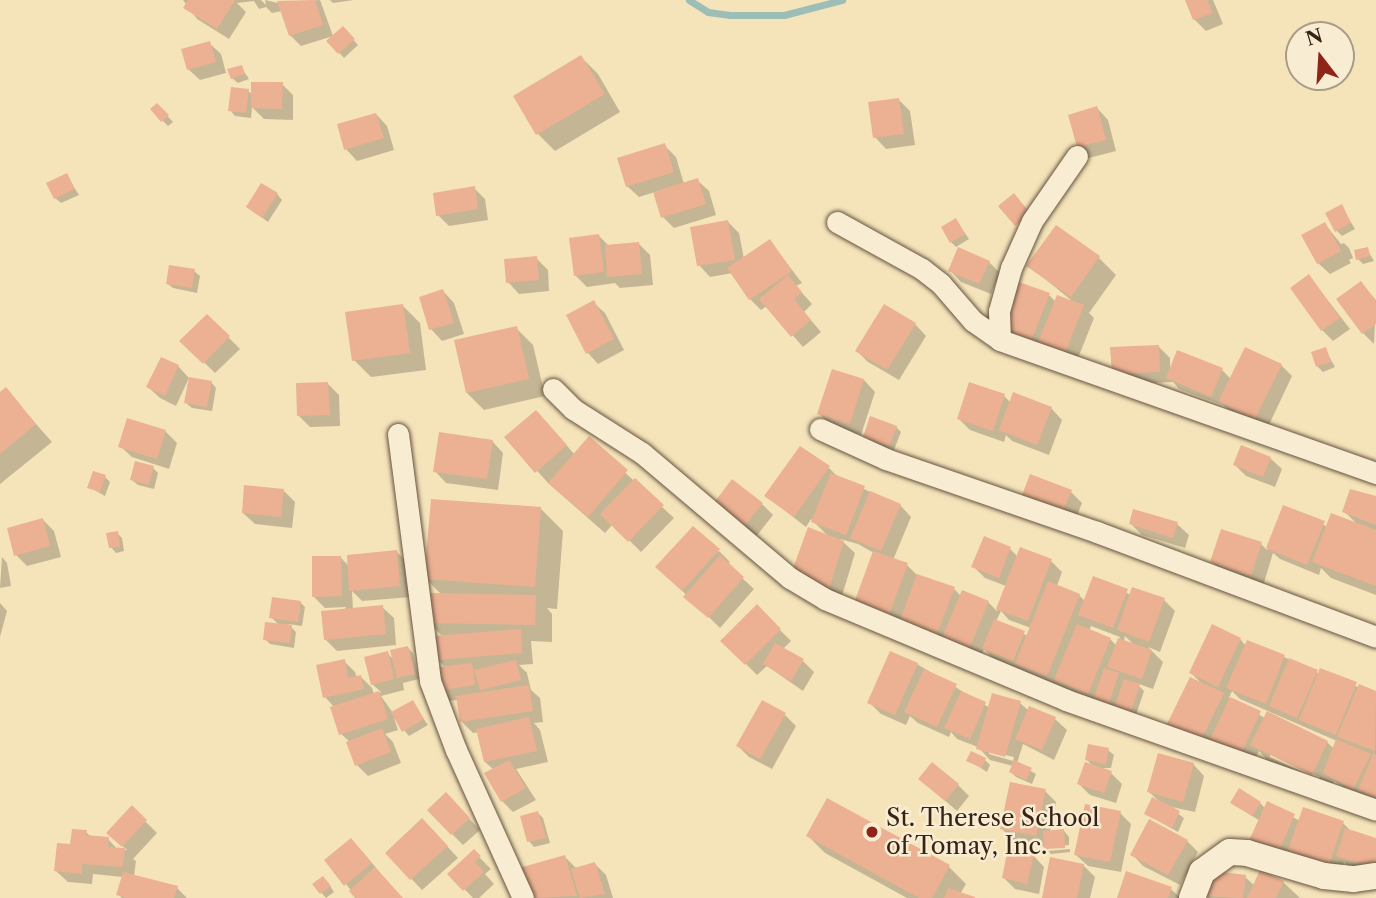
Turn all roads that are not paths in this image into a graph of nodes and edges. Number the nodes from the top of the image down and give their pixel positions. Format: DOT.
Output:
graph roads {
  1 [pos="1077,156"];
  2 [pos="838,222"];
  3 [pos="1000,340"];
  4 [pos="553,389"];
  5 [pos="820,429"];
  6 [pos="398,434"];
  7 [pos="1376,473"];
  8 [pos="1376,638"];
  9 [pos="1376,810"];
  10 [pos="1376,876"];
  11 [pos="523,898"];
  12 [pos="1192,898"];
  1 -- 3 [label="street"];
  2 -- 3 [label="street"];
  3 -- 7 [label="street"];
  4 -- 9 [label="street"];
  5 -- 8 [label="street"];
  6 -- 11 [label="street"];
  10 -- 12 [label="street"];
}
